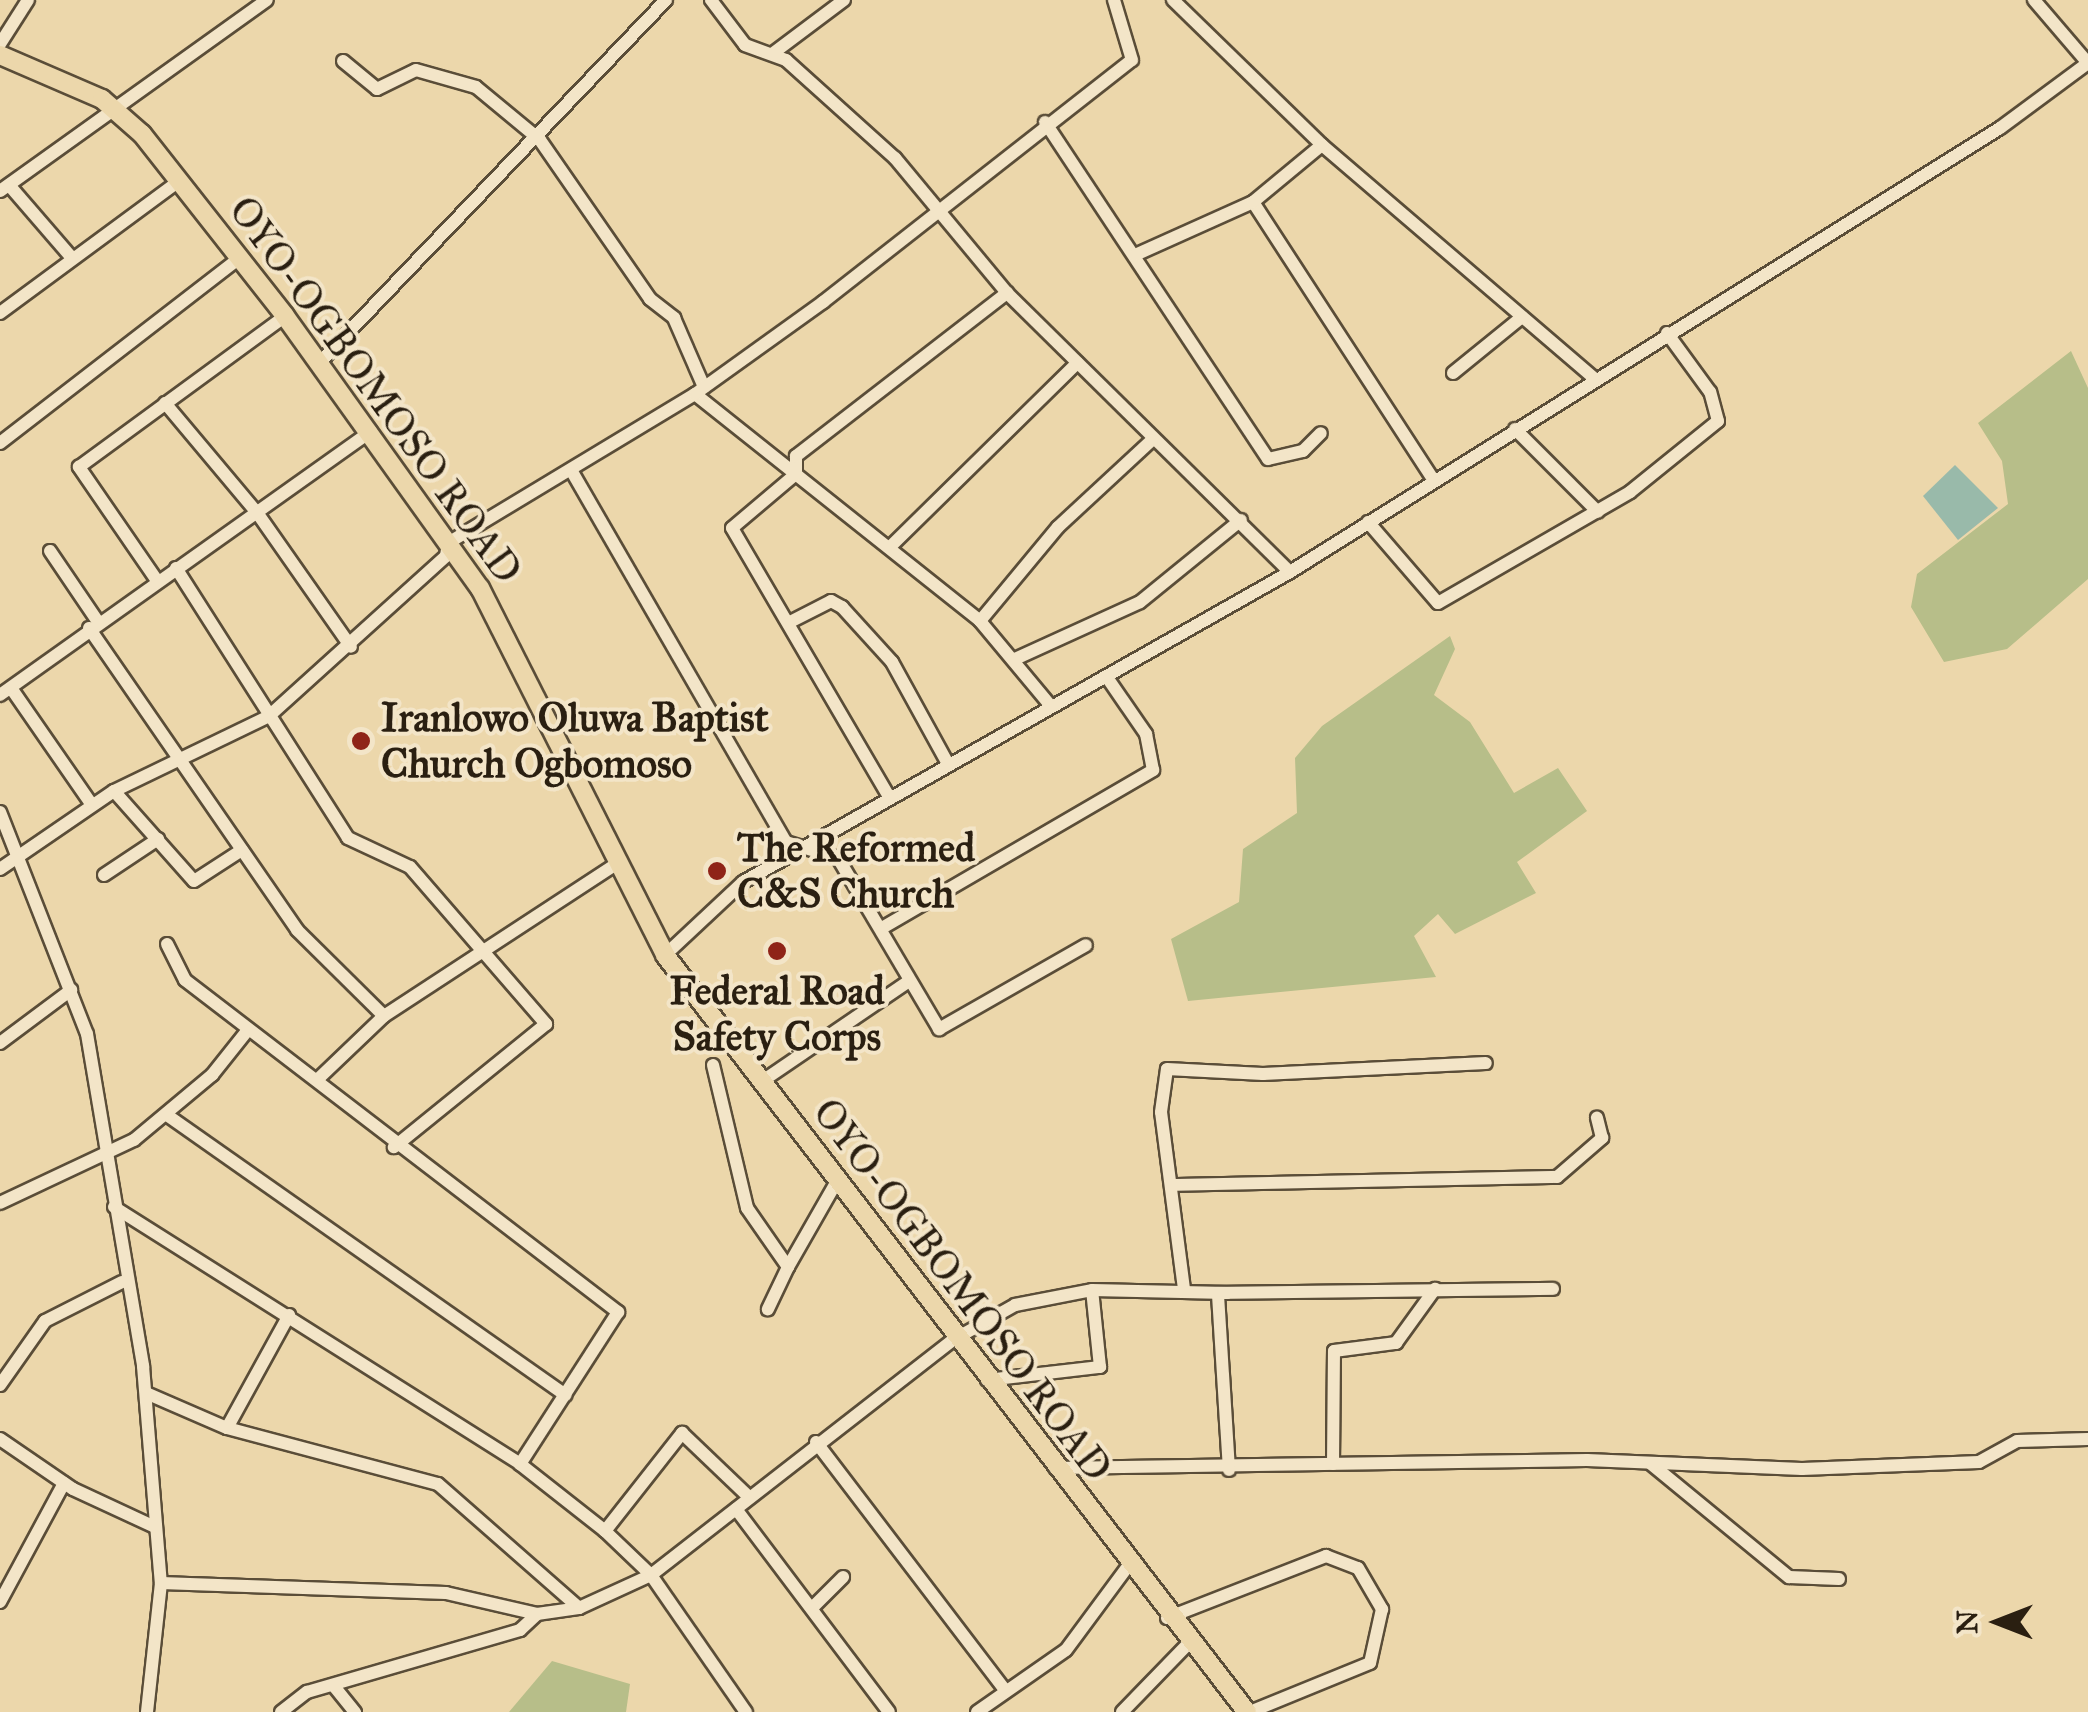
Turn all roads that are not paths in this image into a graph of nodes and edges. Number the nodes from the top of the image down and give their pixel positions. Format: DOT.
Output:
graph roads {
  1 [pos="28,0"];
  2 [pos="267,0"];
  3 [pos="666,0"];
  4 [pos="711,0"];
  5 [pos="844,0"];
  6 [pos="1114,0"];
  7 [pos="1173,0"];
  8 [pos="2034,0"];
  9 [pos="0,44"];
  10 [pos="772,54"];
  11 [pos="0,55"];
  12 [pos="343,61"];
  13 [pos="2088,63"];
  14 [pos="118,112"];
  15 [pos="1046,122"];
  16 [pos="540,140"];
  17 [pos="1322,144"];
  18 [pos="178,181"];
  19 [pos="5,188"];
  20 [pos="1253,202"];
  21 [pos="932,209"];
  22 [pos="1135,255"];
  23 [pos="72,258"];
  24 [pos="238,258"];
  25 [pos="1007,293"];
  26 [pos="0,313"];
  27 [pos="285,316"];
  28 [pos="1522,317"];
  29 [pos="1667,333"];
  30 [pos="318,363"];
  31 [pos="1077,363"];
  32 [pos="1453,373"];
  33 [pos="1595,380"];
  34 [pos="699,390"];
  35 [pos="164,403"];
  36 [pos="1515,429"];
  37 [pos="371,431"];
  38 [pos="1321,432"];
  39 [pos="1151,440"];
  40 [pos="0,443"];
  41 [pos="571,470"];
  42 [pos="796,474"];
  43 [pos="1434,481"];
  44 [pos="1598,512"];
  45 [pos="254,516"];
  46 [pos="1241,520"];
  47 [pos="1368,522"];
  48 [pos="448,543"];
  49 [pos="892,545"];
  50 [pos="50,551"];
  51 [pos="176,568"];
  52 [pos="1290,572"];
  53 [pos="158,582"];
  54 [pos="980,621"];
  55 [pos="790,622"];
  56 [pos="94,625"];
  57 [pos="351,646"];
  58 [pos="1015,658"];
  59 [pos="1106,676"];
  60 [pos="6,692"];
  61 [pos="1050,705"];
  62 [pos="269,716"];
  63 [pos="175,764"];
  64 [pos="948,764"];
  65 [pos="114,790"];
  66 [pos="888,795"];
  67 [pos="92,805"];
  68 [pos="0,812"];
  69 [pos="158,839"];
  70 [pos="804,849"];
  71 [pos="242,850"];
  72 [pos="15,855"];
  73 [pos="616,864"];
  74 [pos="0,870"];
  75 [pos="104,875"];
  76 [pos="882,928"];
  77 [pos="166,944"];
  78 [pos="1086,944"];
  79 [pos="486,946"];
  80 [pos="666,955"];
  81 [pos="910,980"];
  82 [pos="71,990"];
  83 [pos="384,1016"];
  84 [pos="247,1031"];
  85 [pos="0,1043"];
  86 [pos="1486,1063"];
  87 [pos="712,1064"];
  88 [pos="318,1079"];
  89 [pos="761,1082"];
  90 [pos="168,1115"];
  91 [pos="1597,1118"];
  92 [pos="394,1147"];
  93 [pos="108,1149"];
  94 [pos="836,1183"];
  95 [pos="1171,1185"];
  96 [pos="0,1204"];
  97 [pos="114,1207"];
  98 [pos="788,1267"];
  99 [pos="122,1282"];
  100 [pos="1184,1289"];
  101 [pos="1435,1289"];
  102 [pos="1553,1289"];
  103 [pos="1092,1290"];
  104 [pos="1227,1293"];
  105 [pos="768,1310"];
  106 [pos="288,1316"];
  107 [pos="954,1340"];
  108 [pos="984,1380"];
  109 [pos="0,1385"];
  110 [pos="146,1393"];
  111 [pos="566,1396"];
  112 [pos="227,1428"];
  113 [pos="0,1439"];
  114 [pos="2088,1439"];
  115 [pos="816,1442"];
  116 [pos="1650,1463"];
  117 [pos="520,1464"];
  118 [pos="1333,1464"];
  119 [pos="1052,1468"];
  120 [pos="1229,1470"];
  121 [pos="64,1483"];
  122 [pos="750,1497"];
  123 [pos="736,1509"];
  124 [pos="155,1527"];
  125 [pos="605,1531"];
  126 [pos="1129,1566"];
  127 [pos="651,1574"];
  128 [pos="843,1577"];
  129 [pos="1838,1578"];
  130 [pos="161,1583"];
  131 [pos="0,1602"];
  132 [pos="579,1608"];
  133 [pos="812,1608"];
  134 [pos="536,1614"];
  135 [pos="1168,1618"];
  136 [pos="1187,1645"];
  137 [pos="333,1685"];
  138 [pos="1006,1690"];
  139 [pos="148,1712"];
  140 [pos="280,1712"];
  141 [pos="355,1712"];
  142 [pos="746,1712"];
  143 [pos="888,1712"];
  144 [pos="977,1712"];
  145 [pos="1122,1712"];
  146 [pos="1249,1712"];
  1 -- 9 [label="street"];
  2 -- 14 [label="street"];
  3 -- 16 [label="street"];
  4 -- 10 [label="street"];
  5 -- 10 [label="street"];
  6 -- 15 [label="street"];
  7 -- 17 [label="street"];
  8 -- 13 [label="street"];
  10 -- 21 [label="street"];
  11 -- 14 [label="highway, OYO-OGBOMOSO ROAD"];
  12 -- 16 [label="street"];
  13 -- 29 [label="street"];
  14 -- 18 [label="highway, OYO-OGBOMOSO ROAD"];
  14 -- 19 [label="street"];
  15 -- 21 [label="street"];
  15 -- 22 [label="street"];
  16 -- 30 [label="street"];
  16 -- 34 [label="street"];
  17 -- 20 [label="street"];
  17 -- 28 [label="street"];
  18 -- 23 [label="street"];
  18 -- 24 [label="highway, OYO-OGBOMOSO ROAD"];
  19 -- 23 [label="street"];
  20 -- 22 [label="street"];
  20 -- 43 [label="street"];
  21 -- 25 [label="street"];
  21 -- 34 [label="street"];
  22 -- 38 [label="street"];
  23 -- 26 [label="street"];
  24 -- 27 [label="highway, OYO-OGBOMOSO ROAD"];
  24 -- 40 [label="street"];
  25 -- 31 [label="street"];
  25 -- 42 [label="street"];
  27 -- 30 [label="highway, OYO-OGBOMOSO ROAD"];
  27 -- 35 [label="street"];
  28 -- 32 [label="street"];
  28 -- 33 [label="street"];
  29 -- 33 [label="street"];
  29 -- 44 [label="street"];
  30 -- 37 [label="highway, OYO-OGBOMOSO ROAD"];
  31 -- 39 [label="street"];
  31 -- 49 [label="street"];
  33 -- 36 [label="street"];
  34 -- 41 [label="street"];
  34 -- 42 [label="street"];
  35 -- 45 [label="street"];
  35 -- 53 [label="street"];
  36 -- 43 [label="street"];
  36 -- 44 [label="street"];
  37 -- 45 [label="street"];
  37 -- 48 [label="highway, OYO-OGBOMOSO ROAD"];
  39 -- 46 [label="street"];
  39 -- 54 [label="street"];
  41 -- 48 [label="street"];
  41 -- 70 [label="street"];
  42 -- 49 [label="street"];
  42 -- 55 [label="street"];
  43 -- 47 [label="street"];
  44 -- 47 [label="street"];
  45 -- 51 [label="street"];
  45 -- 57 [label="street"];
  46 -- 52 [label="street"];
  46 -- 58 [label="street"];
  47 -- 52 [label="street"];
  48 -- 57 [label="street"];
  48 -- 73 [label="highway, OYO-OGBOMOSO ROAD"];
  49 -- 54 [label="street"];
  50 -- 56 [label="street"];
  51 -- 53 [label="street"];
  51 -- 62 [label="street"];
  52 -- 59 [label="street"];
  53 -- 56 [label="street"];
  54 -- 58 [label="street"];
  55 -- 64 [label="street"];
  55 -- 66 [label="street"];
  56 -- 60 [label="street"];
  56 -- 63 [label="street"];
  57 -- 62 [label="street"];
  58 -- 61 [label="street"];
  59 -- 61 [label="street"];
  59 -- 76 [label="street"];
  60 -- 67 [label="street"];
  61 -- 64 [label="street"];
  62 -- 63 [label="street"];
  62 -- 79 [label="street"];
  63 -- 65 [label="street"];
  63 -- 71 [label="street"];
  64 -- 66 [label="street"];
  65 -- 67 [label="street"];
  65 -- 69 [label="street"];
  66 -- 70 [label="street"];
  67 -- 72 [label="street"];
  68 -- 72 [label="street"];
  69 -- 71 [label="street"];
  69 -- 75 [label="street"];
  70 -- 76 [label="street"];
  70 -- 80 [label="street"];
  71 -- 83 [label="street"];
  72 -- 74 [label="street"];
  72 -- 82 [label="street"];
  73 -- 79 [label="street"];
  73 -- 80 [label="highway, OYO-OGBOMOSO ROAD"];
  76 -- 81 [label="street"];
  77 -- 84 [label="street"];
  78 -- 81 [label="street"];
  79 -- 83 [label="street"];
  79 -- 92 [label="street"];
  80 -- 89 [label="highway, OYO-OGBOMOSO ROAD"];
  81 -- 89 [label="street"];
  82 -- 85 [label="street"];
  82 -- 93 [label="street"];
  83 -- 88 [label="street"];
  84 -- 88 [label="street"];
  84 -- 90 [label="street"];
  86 -- 95 [label="street"];
  87 -- 98 [label="street"];
  88 -- 92 [label="street"];
  89 -- 94 [label="highway, OYO-OGBOMOSO ROAD"];
  90 -- 93 [label="street"];
  90 -- 111 [label="street"];
  91 -- 95 [label="street"];
  92 -- 111 [label="street"];
  93 -- 96 [label="street"];
  93 -- 97 [label="street"];
  94 -- 98 [label="street"];
  94 -- 107 [label="highway, OYO-OGBOMOSO ROAD"];
  95 -- 100 [label="street"];
  97 -- 99 [label="street"];
  97 -- 106 [label="street"];
  98 -- 105 [label="street"];
  99 -- 109 [label="street"];
  99 -- 110 [label="street"];
  100 -- 103 [label="street"];
  100 -- 104 [label="street"];
  101 -- 102 [label="street"];
  101 -- 104 [label="street"];
  101 -- 118 [label="street"];
  103 -- 107 [label="street"];
  103 -- 108 [label="street"];
  104 -- 120 [label="street"];
  106 -- 112 [label="street"];
  106 -- 117 [label="street"];
  107 -- 108 [label="highway, OYO-OGBOMOSO ROAD"];
  107 -- 115 [label="street"];
  108 -- 119 [label="highway, OYO-OGBOMOSO ROAD"];
  110 -- 112 [label="street"];
  110 -- 124 [label="street"];
  111 -- 117 [label="street"];
  112 -- 132 [label="street"];
  113 -- 121 [label="street"];
  114 -- 116 [label="street"];
  115 -- 122 [label="street"];
  115 -- 138 [label="street"];
  116 -- 118 [label="street"];
  116 -- 129 [label="street"];
  117 -- 125 [label="street"];
  118 -- 120 [label="street"];
  119 -- 120 [label="street"];
  119 -- 126 [label="highway, OYO-OGBOMOSO ROAD"];
  121 -- 124 [label="street"];
  121 -- 131 [label="street"];
  122 -- 123 [label="street"];
  122 -- 125 [label="street"];
  123 -- 127 [label="street"];
  123 -- 133 [label="street"];
  124 -- 130 [label="street"];
  125 -- 127 [label="street"];
  126 -- 135 [label="highway, OYO-OGBOMOSO ROAD"];
  126 -- 138 [label="street"];
  127 -- 132 [label="street"];
  127 -- 142 [label="street"];
  128 -- 133 [label="street"];
  130 -- 134 [label="street"];
  130 -- 139 [label="street"];
  132 -- 134 [label="street"];
  133 -- 143 [label="street"];
  134 -- 137 [label="street"];
  135 -- 136 [label="highway, OYO-OGBOMOSO ROAD"];
  135 -- 146 [label="street"];
  136 -- 145 [label="street"];
  136 -- 146 [label="highway, OYO-OGBOMOSO ROAD"];
  137 -- 140 [label="street"];
  137 -- 141 [label="street"];
  138 -- 144 [label="street"];
}
